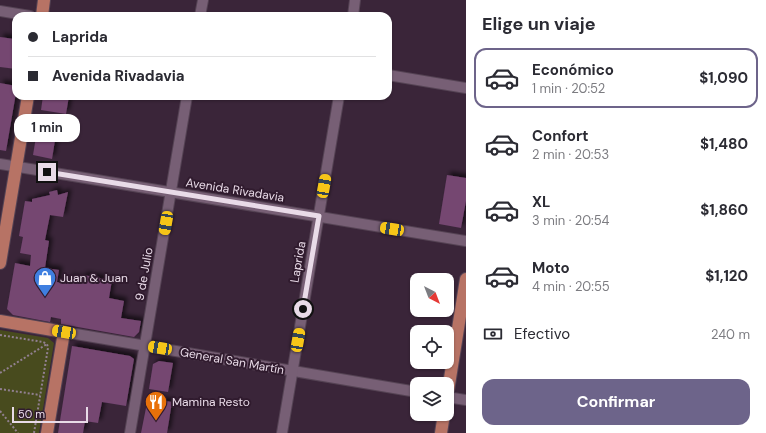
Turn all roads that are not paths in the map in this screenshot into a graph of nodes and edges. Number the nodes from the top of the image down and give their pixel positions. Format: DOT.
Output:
graph roads {
  1 [pos="44,0"];
  2 [pos="203,0"];
  3 [pos="356,0"];
  4 [pos="0,11"];
  5 [pos="42,12"];
  6 [pos="201,12"];
  7 [pos="354,12"];
  8 [pos="12,13"];
  9 [pos="392,77"];
  10 [pos="466,88"];
  11 [pos="27,100"];
  12 [pos="186,100"];
  13 [pos="338,100"];
  14 [pos="0,164"];
  15 [pos="16,167"];
  16 [pos="171,192"];
  17 [pos="319,216"];
  18 [pos="466,241"];
  19 [pos="0,263"];
  20 [pos="466,279"];
  21 [pos="0,321"];
  22 [pos="64,332"];
  23 [pos="145,346"];
  24 [pos="293,371"];
  25 [pos="450,377"];
  26 [pos="410,391"];
  27 [pos="454,398"];
  28 [pos="466,400"];
  29 [pos="443,421"];
  30 [pos="47,433"];
  31 [pos="130,433"];
  32 [pos="282,433"];
  33 [pos="441,433"];
  1 -- 5 [label="main road"];
  2 -- 6 [label="street"];
  3 -- 7 [label="street"];
  4 -- 8 [label="street"];
  9 -- 10 [label="street"];
  11 -- 15 [label="main road"];
  12 -- 16 [label="street, 9 de Julio"];
  13 -- 17 [label="street, Laprida"];
  14 -- 15 [label="street, Avenida Rivadavia"];
  15 -- 16 [label="street, Avenida Rivadavia"];
  15 -- 19 [label="main road"];
  16 -- 17 [label="street, Avenida Rivadavia"];
  16 -- 23 [label="street, 9 de Julio"];
  17 -- 18 [label="street, Avenida Rivadavia"];
  17 -- 24 [label="street, Laprida"];
  20 -- 25 [label="main road"];
  21 -- 22 [label="main road, General San Martín"];
  22 -- 23 [label="street, General San Martín"];
  22 -- 30 [label="main road"];
  23 -- 24 [label="street, General San Martín"];
  23 -- 31 [label="street, 9 de Julio"];
  24 -- 26 [label="street, General San Martín"];
  24 -- 32 [label="street, Laprida"];
  27 -- 28 [label="street"];
  29 -- 33 [label="main road"];
}
